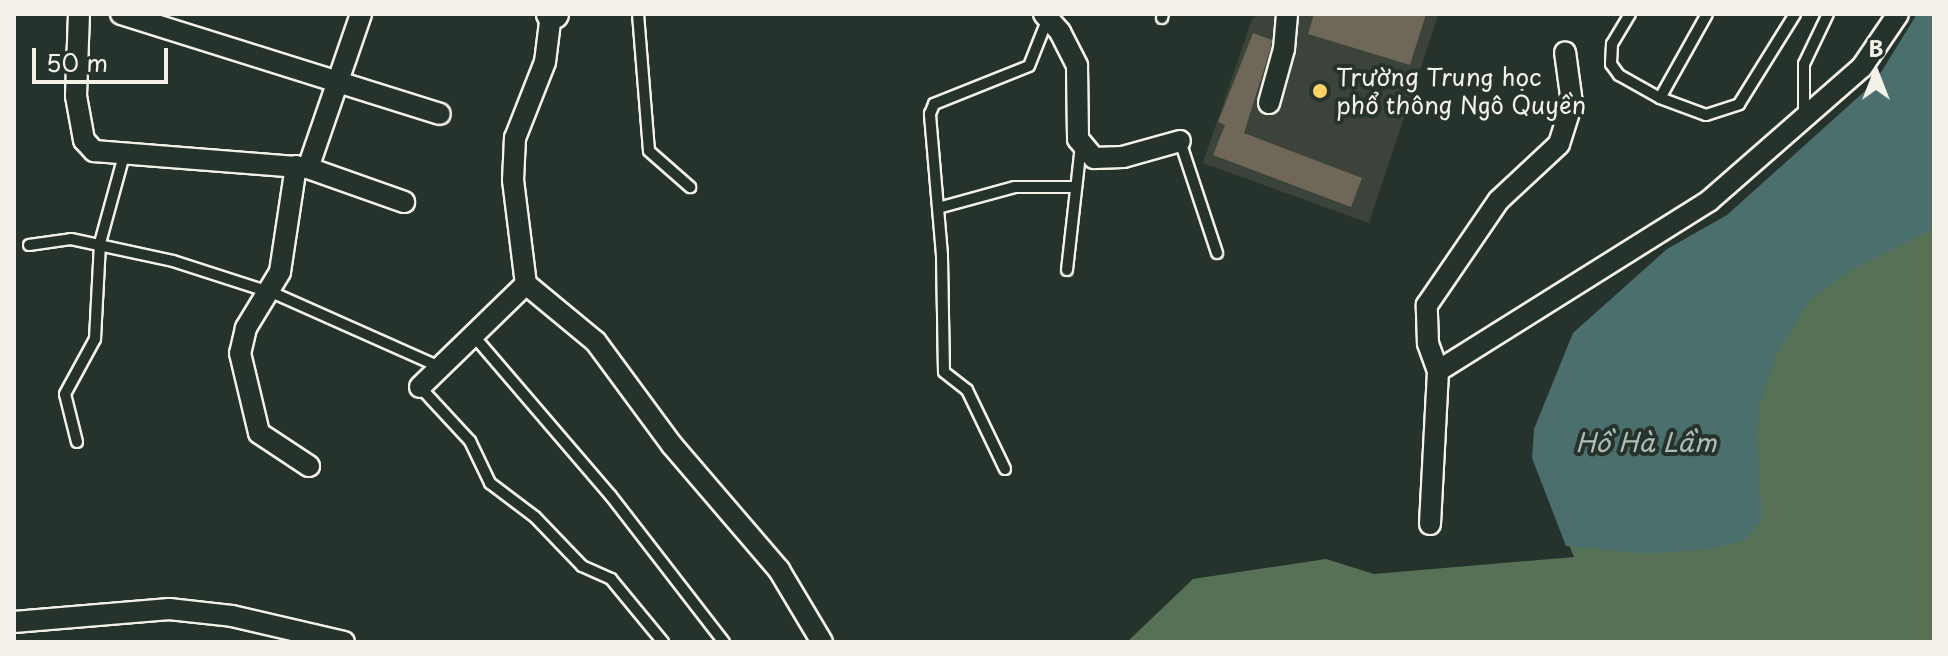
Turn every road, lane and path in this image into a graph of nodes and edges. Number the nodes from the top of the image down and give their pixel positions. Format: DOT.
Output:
graph roads {
  1 [pos="79,14"];
  2 [pos="121,14"];
  3 [pos="361,14"];
  4 [pos="552,14"];
  5 [pos="638,14"];
  6 [pos="1287,14"];
  7 [pos="1630,14"];
  8 [pos="1707,14"];
  9 [pos="1795,14"];
  10 [pos="1828,14"];
  11 [pos="1898,14"];
  12 [pos="1046,16"];
  13 [pos="1565,52"];
  14 [pos="337,86"];
  15 [pos="1660,98"];
  16 [pos="1269,103"];
  17 [pos="440,114"];
  18 [pos="1804,118"];
  19 [pos="1180,141"];
  20 [pos="1081,145"];
  21 [pos="124,155"];
  22 [pos="302,167"];
  23 [pos="690,187"];
  24 [pos="1076,187"];
  25 [pos="404,202"];
  26 [pos="938,208"];
  27 [pos="100,243"];
  28 [pos="29,245"];
  29 [pos="1217,253"];
  30 [pos="1067,270"];
  31 [pos="526,284"];
  32 [pos="270,295"];
  33 [pos="473,335"];
  34 [pos="440,367"];
  35 [pos="1438,371"];
  36 [pos="420,387"];
  37 [pos="77,442"];
  38 [pos="309,466"];
  39 [pos="1005,469"];
  40 [pos="1430,524"];
  41 [pos="14,622"];
  42 [pos="344,642"];
  43 [pos="663,642"];
  44 [pos="724,642"];
  45 [pos="822,642"];
  1 -- 21 [label="street"];
  2 -- 14 [label="street"];
  3 -- 14 [label="street"];
  4 -- 31 [label="street"];
  5 -- 23 [label="lane"];
  6 -- 16 [label="street"];
  7 -- 15 [label="lane"];
  8 -- 15 [label="lane"];
  9 -- 15 [label="lane"];
  10 -- 18 [label="lane"];
  11 -- 18 [label="street"];
  12 -- 20 [label="street"];
  12 -- 26 [label="lane"];
  13 -- 35 [label="street"];
  14 -- 17 [label="street"];
  14 -- 22 [label="street"];
  18 -- 35 [label="street"];
  19 -- 20 [label="street"];
  19 -- 29 [label="lane"];
  20 -- 24 [label="lane"];
  21 -- 22 [label="street"];
  21 -- 27 [label="lane"];
  22 -- 25 [label="street"];
  22 -- 32 [label="street"];
  24 -- 26 [label="lane"];
  24 -- 30 [label="lane"];
  26 -- 39 [label="lane"];
  27 -- 28 [label="lane"];
  27 -- 32 [label="lane"];
  27 -- 37 [label="lane"];
  31 -- 33 [label="street"];
  31 -- 45 [label="street"];
  32 -- 34 [label="lane"];
  32 -- 38 [label="street"];
  33 -- 34 [label="street"];
  33 -- 44 [label="lane"];
  34 -- 36 [label="street"];
  35 -- 40 [label="street"];
  36 -- 43 [label="lane"];
  41 -- 42 [label="street"];
}
